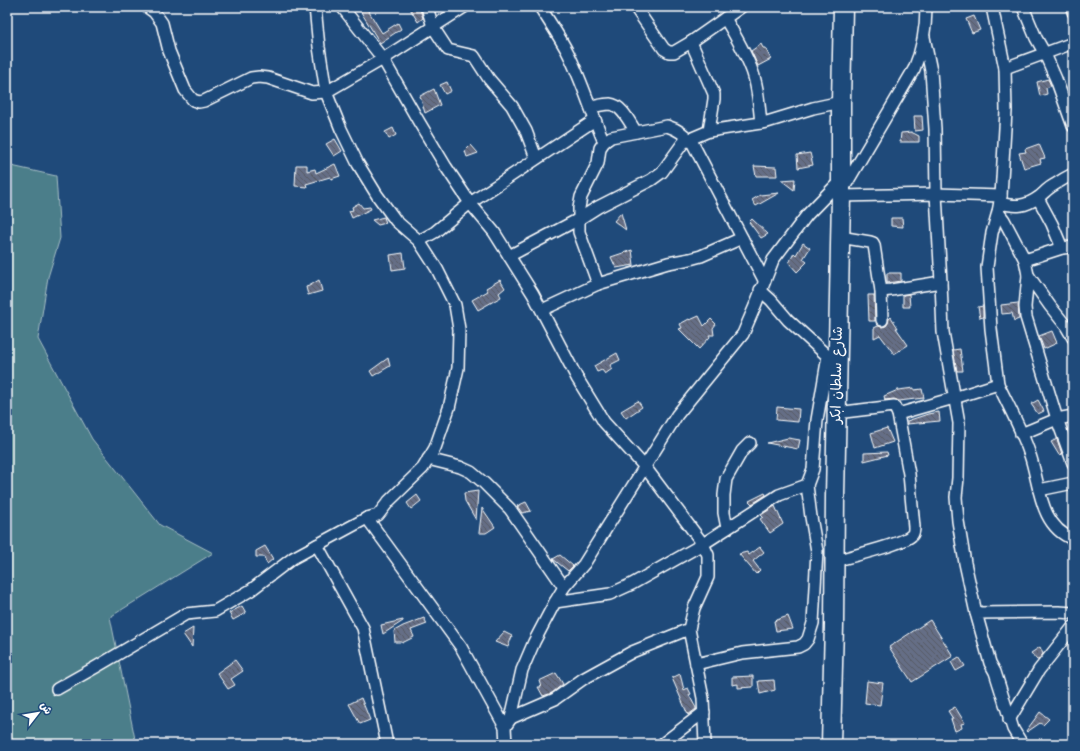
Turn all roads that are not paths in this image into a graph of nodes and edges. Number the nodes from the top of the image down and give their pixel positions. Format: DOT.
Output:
graph roads {
  1 [pos="147,7"];
  2 [pos="315,7"];
  3 [pos="342,7"];
  4 [pos="427,7"];
  5 [pos="464,7"];
  6 [pos="540,7"];
  7 [pos="635,7"];
  8 [pos="843,7"];
  9 [pos="926,7"];
  10 [pos="992,7"];
  11 [pos="1023,7"];
  12 [pos="1072,7"];
  13 [pos="736,8"];
  14 [pos="1073,12"];
  15 [pos="724,18"];
  16 [pos="434,27"];
  17 [pos="924,38"];
  18 [pos="691,42"];
  19 [pos="1073,43"];
  20 [pos="1045,54"];
  21 [pos="383,59"];
  22 [pos="1005,68"];
  23 [pos="326,92"];
  24 [pos="841,102"];
  25 [pos="591,107"];
  26 [pos="595,120"];
  27 [pos="761,123"];
  28 [pos="1073,126"];
  29 [pos="709,131"];
  30 [pos="636,132"];
  31 [pos="690,139"];
  32 [pos="604,142"];
  33 [pos="536,158"];
  34 [pos="1073,174"];
  35 [pos="841,190"];
  36 [pos="936,194"];
  37 [pos="1038,198"];
  38 [pos="470,203"];
  39 [pos="1000,204"];
  40 [pos="579,219"];
  41 [pos="840,237"];
  42 [pos="742,238"];
  43 [pos="419,241"];
  44 [pos="1068,248"];
  45 [pos="509,256"];
  46 [pos="1025,260"];
  47 [pos="1028,275"];
  48 [pos="941,282"];
  49 [pos="598,284"];
  50 [pos="762,285"];
  51 [pos="881,290"];
  52 [pos="542,310"];
  53 [pos="882,320"];
  54 [pos="1069,324"];
  55 [pos="1073,338"];
  56 [pos="832,360"];
  57 [pos="998,384"];
  58 [pos="954,398"];
  59 [pos="836,413"];
  60 [pos="898,414"];
  61 [pos="1073,416"];
  62 [pos="1057,419"];
  63 [pos="1021,434"];
  64 [pos="750,443"];
  65 [pos="428,459"];
  66 [pos="1073,463"];
  67 [pos="645,468"];
  68 [pos="1073,483"];
  69 [pos="807,486"];
  70 [pos="1039,490"];
  71 [pos="367,518"];
  72 [pos="727,528"];
  73 [pos="1073,539"];
  74 [pos="703,544"];
  75 [pos="317,545"];
  76 [pos="834,561"];
  77 [pos="564,587"];
  78 [pos="554,602"];
  79 [pos="976,613"];
  80 [pos="1073,613"];
  81 [pos="1073,627"];
  82 [pos="689,629"];
  83 [pos="696,664"];
  84 [pos="57,689"];
  85 [pos="704,712"];
  86 [pos="1009,720"];
  87 [pos="508,723"];
  88 [pos="387,744"];
  89 [pos="506,744"];
  90 [pos="662,744"];
  91 [pos="705,744"];
  92 [pos="831,744"];
  93 [pos="1022,744"];
  1 -- 23 [label="street"];
  2 -- 23 [label="street"];
  3 -- 21 [label="street"];
  4 -- 16 [label="street"];
  5 -- 16 [label="street"];
  6 -- 25 [label="street"];
  7 -- 18 [label="street"];
  8 -- 24 [label="highway, شارع سلطان ابكر"];
  9 -- 17 [label="street"];
  10 -- 22 [label="street"];
  11 -- 20 [label="street"];
  12 -- 14 [label="street"];
  13 -- 15 [label="street"];
  15 -- 18 [label="street"];
  15 -- 27 [label="street"];
  16 -- 21 [label="street"];
  16 -- 33 [label="street"];
  17 -- 35 [label="street"];
  17 -- 36 [label="street"];
  18 -- 29 [label="street"];
  19 -- 20 [label="street"];
  20 -- 22 [label="street"];
  20 -- 28 [label="street"];
  21 -- 23 [label="street"];
  21 -- 38 [label="street"];
  22 -- 39 [label="street"];
  23 -- 43 [label="street"];
  24 -- 27 [label="street"];
  24 -- 35 [label="highway, شارع سلطان ابكر"];
  25 -- 26 [label="street"];
  25 -- 30 [label="street"];
  26 -- 32 [label="street"];
  26 -- 33 [label="street"];
  27 -- 29 [label="street"];
  29 -- 31 [label="street"];
  30 -- 31 [label="street"];
  30 -- 32 [label="street"];
  31 -- 40 [label="street"];
  31 -- 42 [label="street"];
  32 -- 40 [label="street"];
  33 -- 38 [label="street"];
  34 -- 37 [label="street"];
  35 -- 36 [label="street"];
  35 -- 41 [label="highway, شارع سلطان ابكر"];
  35 -- 50 [label="street"];
  36 -- 39 [label="street"];
  36 -- 48 [label="street"];
  37 -- 39 [label="street"];
  37 -- 44 [label="street"];
  38 -- 43 [label="street"];
  38 -- 45 [label="street"];
  39 -- 46 [label="street"];
  39 -- 57 [label="street"];
  40 -- 45 [label="street"];
  40 -- 49 [label="street"];
  41 -- 51 [label="street"];
  41 -- 56 [label="highway, شارع سلطان ابكر"];
  42 -- 49 [label="street"];
  42 -- 50 [label="street"];
  43 -- 65 [label="street"];
  44 -- 46 [label="street"];
  45 -- 52 [label="street"];
  46 -- 47 [label="street"];
  47 -- 54 [label="street"];
  47 -- 62 [label="street"];
  48 -- 51 [label="street"];
  48 -- 58 [label="street"];
  49 -- 52 [label="street"];
  50 -- 56 [label="street"];
  50 -- 67 [label="street"];
  51 -- 53 [label="street"];
  52 -- 67 [label="street"];
  54 -- 55 [label="street"];
  56 -- 59 [label="highway, شارع سلطان ابكر"];
  56 -- 69 [label="street"];
  57 -- 58 [label="street"];
  57 -- 63 [label="street"];
  58 -- 60 [label="street"];
  58 -- 79 [label="street"];
  59 -- 60 [label="street"];
  59 -- 76 [label="highway, شارع سلطان ابكر"];
  60 -- 76 [label="street"];
  61 -- 62 [label="street"];
  62 -- 63 [label="street"];
  62 -- 66 [label="street"];
  63 -- 70 [label="street"];
  64 -- 72 [label="street"];
  65 -- 71 [label="street"];
  65 -- 77 [label="street"];
  67 -- 74 [label="street"];
  67 -- 77 [label="street"];
  68 -- 70 [label="street"];
  69 -- 72 [label="street"];
  69 -- 83 [label="street"];
  70 -- 73 [label="street"];
  71 -- 75 [label="street"];
  71 -- 87 [label="street"];
  72 -- 74 [label="street"];
  74 -- 78 [label="street"];
  74 -- 82 [label="street"];
  75 -- 84 [label="street"];
  75 -- 88 [label="street"];
  76 -- 92 [label="highway, شارع سلطان ابكر"];
  77 -- 78 [label="street"];
  78 -- 87 [label="street"];
  79 -- 80 [label="street"];
  79 -- 86 [label="street"];
  81 -- 86 [label="street"];
  82 -- 83 [label="street"];
  82 -- 87 [label="street"];
  83 -- 85 [label="street"];
  85 -- 90 [label="street"];
  85 -- 91 [label="street"];
  86 -- 93 [label="street"];
  87 -- 89 [label="street"];
}
